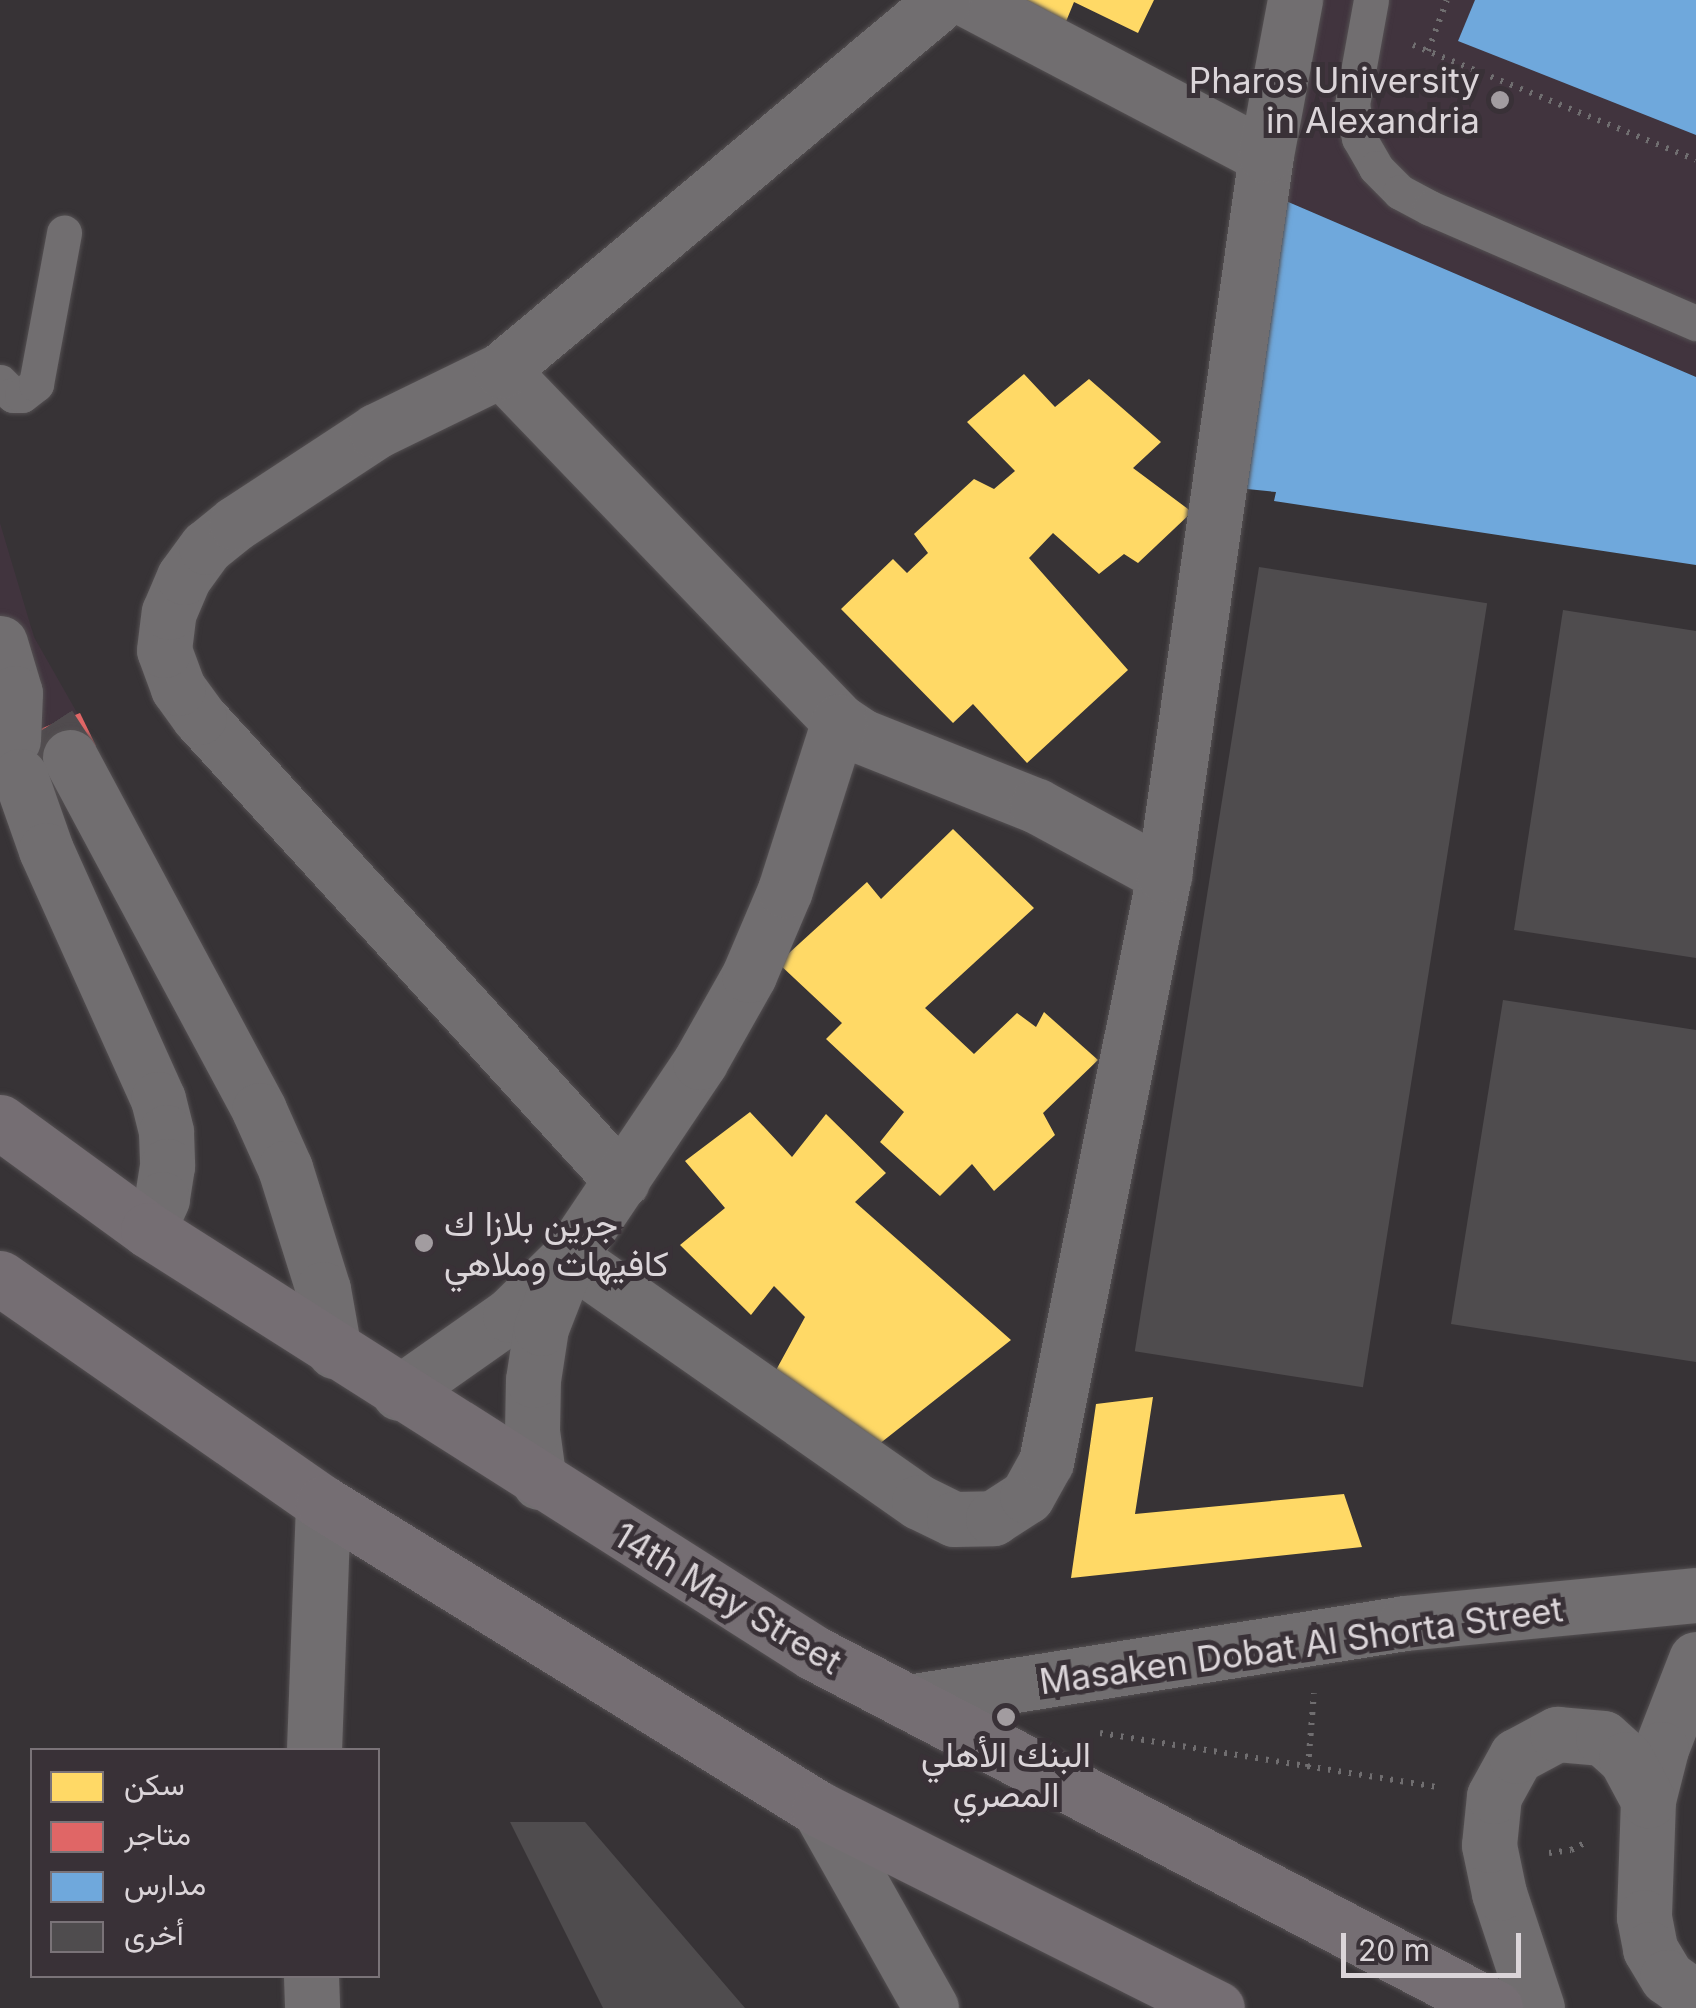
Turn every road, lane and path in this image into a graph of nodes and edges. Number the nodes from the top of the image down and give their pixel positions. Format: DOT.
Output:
graph roads {
  1 [pos="944,0"];
  2 [pos="968,0"];
  3 [pos="1294,0"];
  4 [pos="1371,0"];
  5 [pos="1448,0"];
  6 [pos="1428,51"];
  7 [pos="1453,60"];
  8 [pos="1250,148"];
  9 [pos="1696,160"];
  10 [pos="64,233"];
  11 [pos="1696,323"];
  12 [pos="501,370"];
  13 [pos="0,382"];
  14 [pos="839,721"];
  15 [pos="28,722"];
  16 [pos="1164,875"];
  17 [pos="0,1122"];
  18 [pos="622,1180"];
  19 [pos="148,1230"];
  20 [pos="569,1257"];
  21 [pos="0,1278"];
  22 [pos="334,1351"];
  23 [pos="400,1393"];
  24 [pos="539,1482"];
  25 [pos="323,1503"];
  26 [pos="1696,1595"];
  27 [pos="1318,1637"];
  28 [pos="1696,1659"];
  29 [pos="908,1702"];
  30 [pos="1098,1733"];
  31 [pos="314,1748"];
  32 [pos="1308,1767"];
  33 [pos="1648,1800"];
  34 [pos="819,1809"];
  35 [pos="1491,1820"];
  36 [pos="311,1978"];
  37 [pos="1696,1998"];
  38 [pos="312,2008"];
  39 [pos="932,2008"];
  40 [pos="1217,2008"];
  41 [pos="1494,2008"];
  42 [pos="1537,2008"];
  1 -- 12 [label="street"];
  2 -- 8 [label="street"];
  3 -- 16 [label="street"];
  4 -- 11 [label="lane"];
  5 -- 6 [label="path"];
  7 -- 9 [label="path"];
  10 -- 13 [label="lane"];
  12 -- 14 [label="street"];
  12 -- 18 [label="street"];
  14 -- 16 [label="street"];
  14 -- 18 [label="street"];
  15 -- 19 [label="street"];
  15 -- 22 [label="street"];
  16 -- 20 [label="street"];
  17 -- 19 [label="main road, 14th May Street"];
  18 -- 20 [label="street"];
  19 -- 22 [label="main road, 14th May Street"];
  20 -- 23 [label="street"];
  20 -- 24 [label="street"];
  21 -- 25 [label="main road"];
  22 -- 23 [label="main road, 14th May Street"];
  23 -- 24 [label="main road, 14th May Street"];
  24 -- 29 [label="main road, 14th May Street"];
  25 -- 31 [label="street"];
  25 -- 34 [label="main road"];
  26 -- 27 [label="street, Masaken Dobat Al Shorta Street"];
  27 -- 29 [label="street, Masaken Dobat Al Shorta Street"];
  27 -- 32 [label="path"];
  28 -- 33 [label="street"];
  29 -- 41 [label="main road, 14th May Street"];
  30 -- 32 [label="path"];
  32 -- 35 [label="path"];
  33 -- 35 [label="path"];
  33 -- 35 [label="street"];
  33 -- 37 [label="street"];
  34 -- 39 [label="street"];
  34 -- 40 [label="main road"];
  35 -- 42 [label="street"];
  36 -- 38 [label="street"];
}
